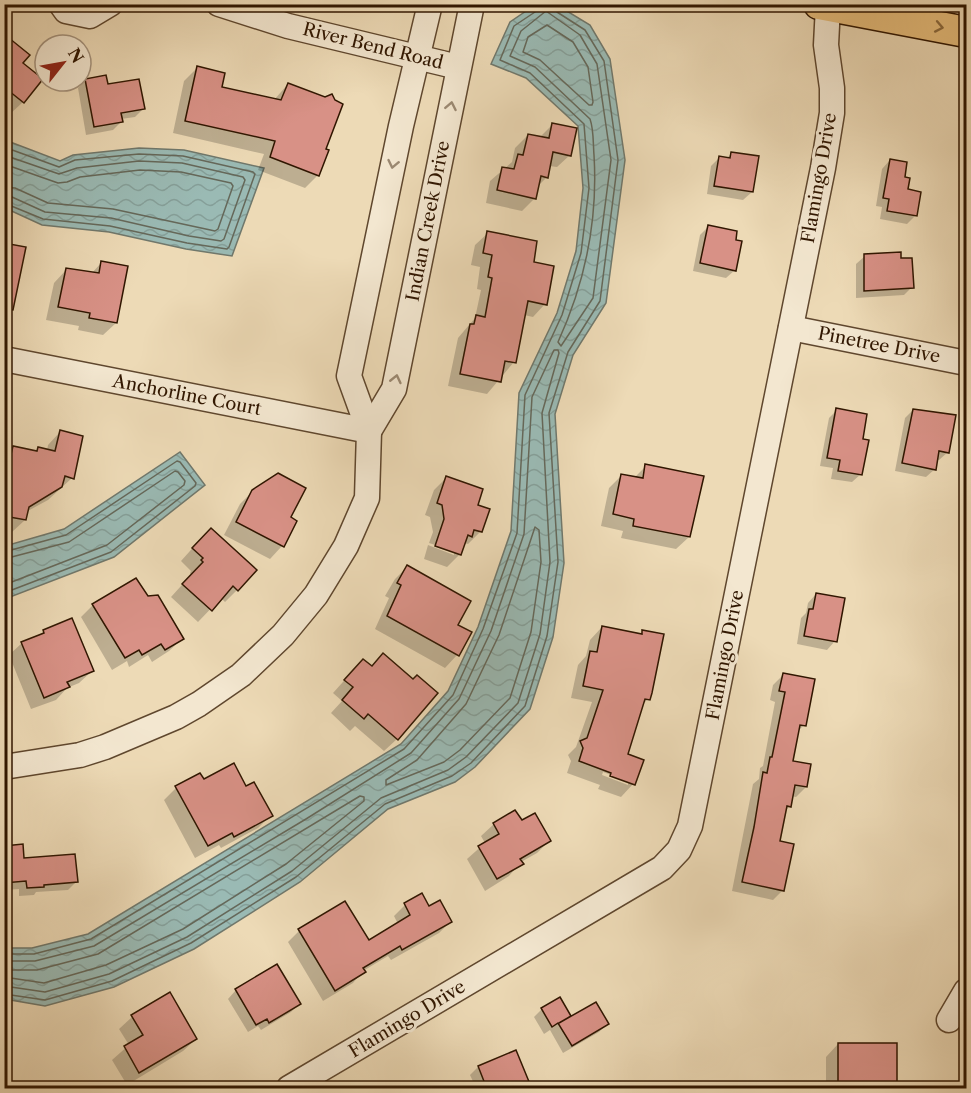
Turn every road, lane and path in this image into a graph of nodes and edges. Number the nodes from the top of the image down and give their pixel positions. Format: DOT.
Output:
graph roads {
  1 [pos="61,4"];
  2 [pos="110,4"];
  3 [pos="219,4"];
  4 [pos="430,4"];
  5 [pos="472,4"];
  6 [pos="823,5"];
  7 [pos="966,32"];
  8 [pos="418,56"];
  9 [pos="458,67"];
  10 [pos="791,328"];
  11 [pos="4,359"];
  12 [pos="966,363"];
  13 [pos="369,431"];
  14 [pos="4,767"];
  15 [pos="966,991"];
  16 [pos="949,1020"];
  17 [pos="289,1089"];
  1 -- 2 [label="street"];
  3 -- 8 [label="street, River Bend Road"];
  4 -- 8 [label="street, Indian Creek Drive"];
  5 -- 9 [label="street, Indian Creek Drive"];
  6 -- 7 [label="main road, one-way"];
  6 -- 10 [label="street, Flamingo Drive"];
  8 -- 9 [label="street, River Bend Road"];
  8 -- 13 [label="street, Indian Creek Drive, one-way"];
  13 -- 9 [label="street, Indian Creek Drive, one-way"];
  10 -- 12 [label="street, Pinetree Drive"];
  10 -- 17 [label="street, Flamingo Drive"];
  11 -- 13 [label="street, Anchorline Court"];
  13 -- 14 [label="street, Indian Creek Drive"];
  15 -- 16 [label="street"];
}
